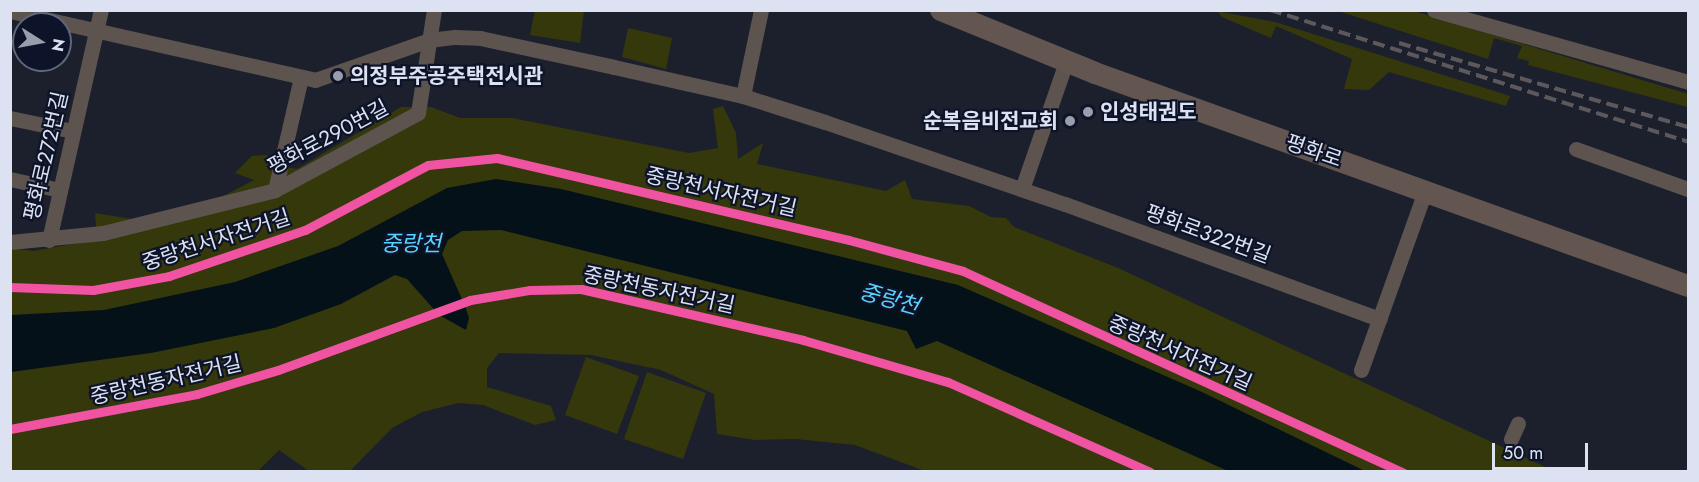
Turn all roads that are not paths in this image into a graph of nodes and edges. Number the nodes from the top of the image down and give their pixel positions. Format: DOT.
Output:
graph roads {
  1 [pos="101,10"];
  2 [pos="434,10"];
  3 [pos="761,10"];
  4 [pos="941,10"];
  5 [pos="1434,10"];
  6 [pos="10,11"];
  7 [pos="96,30"];
  8 [pos="429,40"];
  9 [pos="1066,62"];
  10 [pos="301,77"];
  11 [pos="1689,82"];
  12 [pos="743,96"];
  13 [pos="10,118"];
  14 [pos="74,132"];
  15 [pos="1576,149"];
  16 [pos="10,179"];
  17 [pos="1022,189"];
  18 [pos="1689,189"];
  19 [pos="60,190"];
  20 [pos="275,190"];
  21 [pos="1425,191"];
  22 [pos="49,240"];
  23 [pos="10,242"];
  24 [pos="1689,286"];
  25 [pos="1380,319"];
  26 [pos="1361,370"];
  27 [pos="1518,423"];
  28 [pos="1511,439"];
  1 -- 7 [label="street, 평화로272번길"];
  2 -- 8 [label="street, 평화로290번길"];
  3 -- 12 [label="street"];
  4 -- 9 [label="main road, 평화로"];
  5 -- 11 [label="street"];
  6 -- 7 [label="street, 평화로322번길"];
  7 -- 10 [label="street, 평화로322번길"];
  7 -- 14 [label="street, 평화로272번길"];
  8 -- 10 [label="street, 평화로322번길"];
  8 -- 12 [label="street, 평화로322번길"];
  8 -- 20 [label="street, 평화로290번길"];
  9 -- 17 [label="street"];
  9 -- 21 [label="main road, 평화로"];
  10 -- 20 [label="street"];
  12 -- 17 [label="street, 평화로322번길"];
  13 -- 14 [label="street"];
  14 -- 19 [label="street, 평화로272번길"];
  15 -- 18 [label="street"];
  16 -- 19 [label="street"];
  17 -- 25 [label="street, 평화로322번길"];
  19 -- 22 [label="street, 평화로272번길"];
  20 -- 22 [label="street, 평화로290번길"];
  21 -- 24 [label="main road, 평화로"];
  21 -- 25 [label="street"];
  22 -- 23 [label="street, 평화로290번길"];
  25 -- 26 [label="street"];
  27 -- 28 [label="street"];
}
